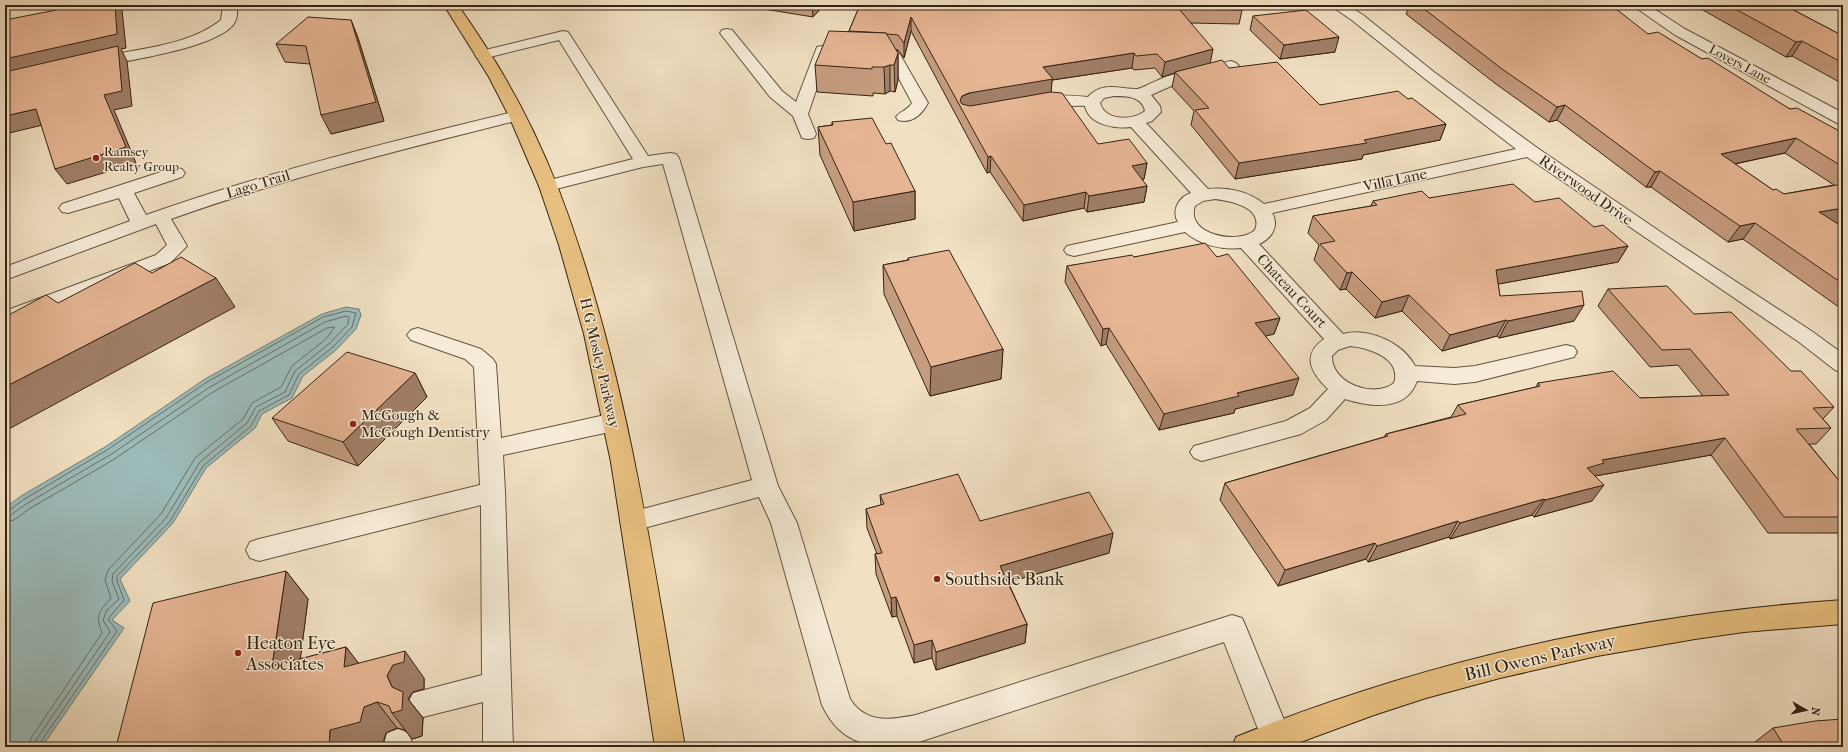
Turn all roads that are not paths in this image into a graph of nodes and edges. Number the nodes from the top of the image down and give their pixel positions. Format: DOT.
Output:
graph roads {
  1 [pos="230,5"];
  2 [pos="451,5"];
  3 [pos="1337,5"];
  4 [pos="1639,5"];
  5 [pos="727,33"];
  6 [pos="482,55"];
  7 [pos="81,66"];
  8 [pos="1231,66"];
  9 [pos="1139,95"];
  10 [pos="1092,102"];
  11 [pos="1023,104"];
  12 [pos="800,114"];
  13 [pos="517,116"];
  14 [pos="904,117"];
  15 [pos="1843,120"];
  16 [pos="1136,122"];
  17 [pos="808,134"];
  18 [pos="1530,151"];
  19 [pos="643,162"];
  20 [pos="176,173"];
  21 [pos="548,186"];
  22 [pos="124,190"];
  23 [pos="1203,195"];
  24 [pos="68,208"];
  25 [pos="1261,210"];
  26 [pos="161,217"];
  27 [pos="141,224"];
  28 [pos="1188,226"];
  29 [pos="1246,242"];
  30 [pos="1074,250"];
  31 [pos="5,274"];
  32 [pos="5,319"];
  33 [pos="418,335"];
  34 [pos="1338,341"];
  35 [pos="1566,352"];
  36 [pos="1843,365"];
  37 [pos="1407,373"];
  38 [pos="1342,389"];
  39 [pos="614,422"];
  40 [pos="491,449"];
  41 [pos="1202,452"];
  42 [pos="766,486"];
  43 [pos="493,492"];
  44 [pos="633,520"];
  45 [pos="260,550"];
  46 [pos="1843,612"];
  47 [pos="497,685"];
  48 [pos="423,703"];
  49 [pos="1276,737"];
  50 [pos="498,747"];
  51 [pos="670,747"];
  52 [pos="1247,747"];
  1 -- 7 [label="street"];
  2 -- 6 [label="main road, H G Mosley Parkway"];
  3 -- 18 [label="street, Riverwood Drive"];
  4 -- 15 [label="street, Lovers Lane"];
  5 -- 12 [label="street"];
  6 -- 13 [label="main road, H G Mosley Parkway"];
  6 -- 19 [label="street"];
  8 -- 9 [label="street"];
  9 -- 10 [label="street"];
  9 -- 16 [label="street"];
  10 -- 11 [label="street"];
  10 -- 16 [label="street"];
  12 -- 14 [label="street"];
  12 -- 17 [label="street"];
  13 -- 21 [label="main road, H G Mosley Parkway"];
  13 -- 26 [label="street, Lago Trail"];
  16 -- 23 [label="street"];
  18 -- 25 [label="street, Villa Lane"];
  18 -- 36 [label="street, Riverwood Drive"];
  19 -- 21 [label="street"];
  19 -- 42 [label="street"];
  20 -- 22 [label="street"];
  21 -- 39 [label="main road, H G Mosley Parkway"];
  22 -- 24 [label="street"];
  22 -- 27 [label="street"];
  23 -- 25 [label="street"];
  23 -- 28 [label="street"];
  25 -- 29 [label="street, Chateau Court"];
  26 -- 27 [label="street, Lago Trail"];
  26 -- 32 [label="street"];
  27 -- 31 [label="street, Lago Trail"];
  28 -- 29 [label="street, Chateau Court"];
  28 -- 30 [label="street"];
  29 -- 34 [label="street, Chateau Court"];
  33 -- 40 [label="street"];
  34 -- 37 [label="street, Chateau Court"];
  34 -- 38 [label="street, Chateau Court"];
  35 -- 37 [label="street"];
  37 -- 38 [label="street, Chateau Court"];
  38 -- 41 [label="street"];
  39 -- 40 [label="street"];
  39 -- 44 [label="main road, H G Mosley Parkway"];
  40 -- 43 [label="street"];
  42 -- 44 [label="street"];
  42 -- 49 [label="street"];
  43 -- 45 [label="street"];
  43 -- 47 [label="street"];
  44 -- 51 [label="main road, H G Mosley Parkway"];
  46 -- 49 [label="main road, Bill Owens Parkway"];
  47 -- 48 [label="street"];
  47 -- 50 [label="street"];
  49 -- 52 [label="main road, Bill Owens Parkway"];
}
